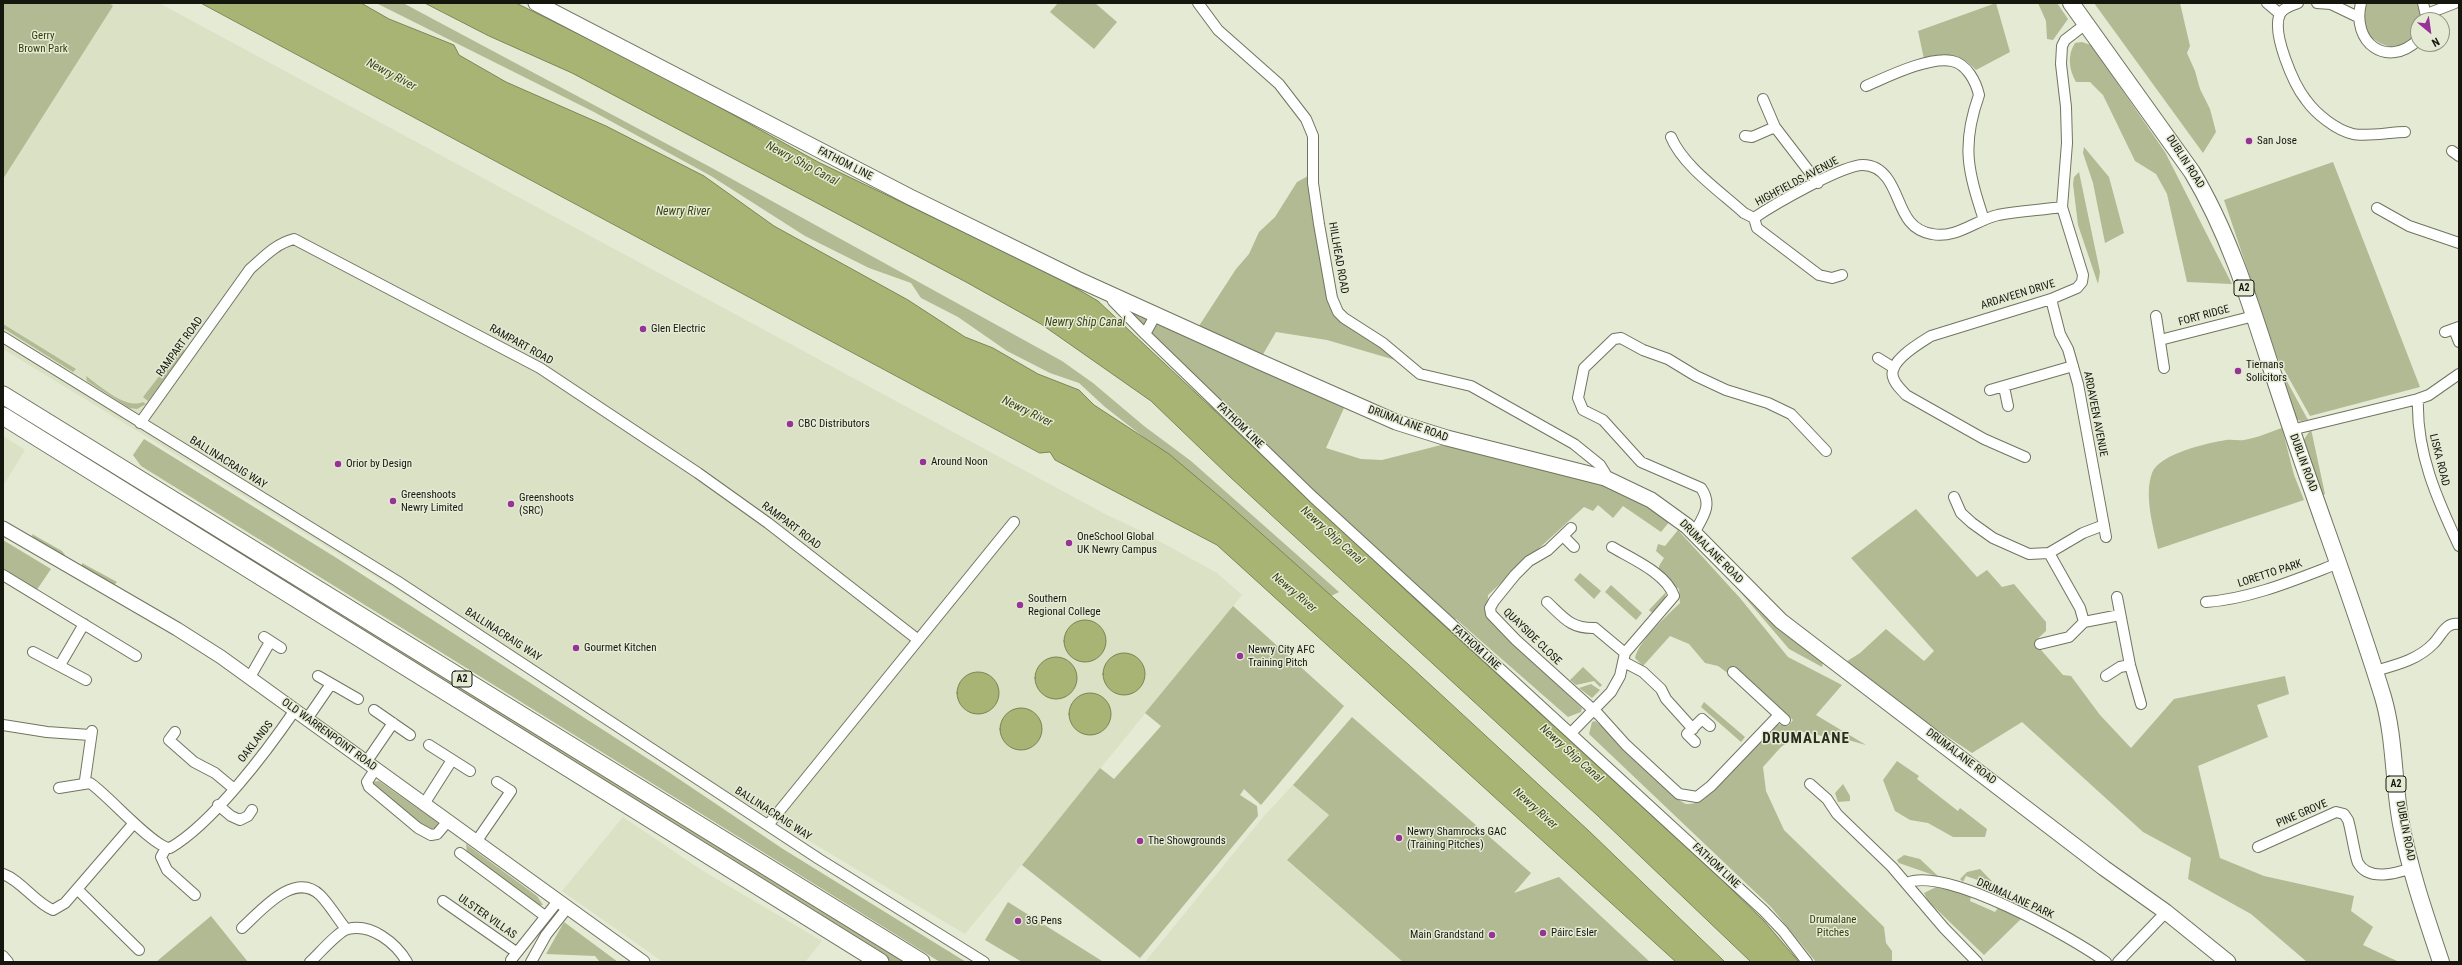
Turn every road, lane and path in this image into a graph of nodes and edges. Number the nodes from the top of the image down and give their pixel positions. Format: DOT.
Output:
graph roads {
  1 [pos="536,3"];
  2 [pos="1198,3"];
  3 [pos="2071,3"];
  4 [pos="2267,3"];
  5 [pos="2298,3"];
  6 [pos="2317,3"];
  7 [pos="2361,3"];
  8 [pos="2455,3"];
  9 [pos="2437,12"];
  10 [pos="2280,14"];
  11 [pos="2358,17"];
  12 [pos="2087,23"];
  13 [pos="2410,47"];
  14 [pos="1866,86"];
  15 [pos="1763,99"];
  16 [pos="1775,127"];
  17 [pos="2405,132"];
  18 [pos="1745,136"];
  19 [pos="1671,137"];
  20 [pos="1818,183"];
  21 [pos="2062,207"];
  22 [pos="2377,208"];
  23 [pos="1754,218"];
  24 [pos="1984,220"];
  25 [pos="2459,243"];
  26 [pos="1842,275"];
  27 [pos="1110,294"];
  28 [pos="2051,299"];
  29 [pos="1156,314"];
  30 [pos="2156,316"];
  31 [pos="2254,316"];
  32 [pos="2452,329"];
  33 [pos="1145,334"];
  34 [pos="3,337"];
  35 [pos="2160,340"];
  36 [pos="2459,342"];
  37 [pos="1878,358"];
  38 [pos="2073,366"];
  39 [pos="1894,368"];
  40 [pos="2164,368"];
  41 [pos="2459,374"];
  42 [pos="2004,387"];
  43 [pos="1990,390"];
  44 [pos="3,395"];
  45 [pos="2418,399"];
  46 [pos="2008,406"];
  47 [pos="3,416"];
  48 [pos="140,423"];
  49 [pos="2291,430"];
  50 [pos="1826,451"];
  51 [pos="2025,457"];
  52 [pos="1604,478"];
  53 [pos="1954,497"];
  54 [pos="1014,522"];
  55 [pos="2104,524"];
  56 [pos="3,528"];
  57 [pos="1571,528"];
  58 [pos="1694,533"];
  59 [pos="1563,536"];
  60 [pos="2106,537"];
  61 [pos="2459,546"];
  62 [pos="1574,547"];
  63 [pos="1612,547"];
  64 [pos="2049,553"];
  65 [pos="2339,563"];
  66 [pos="3,575"];
  67 [pos="2117,597"];
  68 [pos="1547,602"];
  69 [pos="2206,602"];
  70 [pos="2120,615"];
  71 [pos="2084,622"];
  72 [pos="84,624"];
  73 [pos="2459,624"];
  74 [pos="917,639"];
  75 [pos="2040,644"];
  76 [pos="281,648"];
  77 [pos="33,652"];
  78 [pos="136,656"];
  79 [pos="1625,657"];
  80 [pos="60,665"];
  81 [pos="2130,665"];
  82 [pos="2375,671"];
  83 [pos="1733,672"];
  84 [pos="318,676"];
  85 [pos="2106,676"];
  86 [pos="250,677"];
  87 [pos="86,680"];
  88 [pos="331,684"];
  89 [pos="358,699"];
  90 [pos="2142,704"];
  91 [pos="294,710"];
  92 [pos="374,710"];
  93 [pos="1594,710"];
  94 [pos="307,719"];
  95 [pos="393,723"];
  96 [pos="3,725"];
  97 [pos="1710,726"];
  98 [pos="1693,729"];
  99 [pos="175,732"];
  100 [pos="1570,733"];
  101 [pos="410,735"];
  102 [pos="1695,742"];
  103 [pos="429,745"];
  104 [pos="452,760"];
  105 [pos="371,765"];
  106 [pos="470,771"];
  107 [pos="498,782"];
  108 [pos="88,783"];
  109 [pos="1810,784"];
  110 [pos="59,788"];
  111 [pos="234,788"];
  112 [pos="424,804"];
  113 [pos="218,805"];
  114 [pos="252,810"];
  115 [pos="448,821"];
  116 [pos="134,823"];
  117 [pos="768,825"];
  118 [pos="476,842"];
  119 [pos="2258,847"];
  120 [pos="166,848"];
  121 [pos="460,853"];
  122 [pos="2412,868"];
  123 [pos="3,874"];
  124 [pos="1907,883"];
  125 [pos="77,889"];
  126 [pos="195,896"];
  127 [pos="444,901"];
  128 [pos="563,904"];
  129 [pos="2166,912"];
  130 [pos="545,916"];
  131 [pos="242,928"];
  132 [pos="346,929"];
  133 [pos="139,950"];
  134 [pos="3,956"];
  135 [pos="8,962"];
  136 [pos="310,962"];
  137 [pos="407,962"];
  138 [pos="530,962"];
  139 [pos="643,962"];
  140 [pos="880,962"];
  141 [pos="922,962"];
  142 [pos="984,962"];
  143 [pos="1807,962"];
  144 [pos="1977,962"];
  145 [pos="2106,962"];
  146 [pos="2118,962"];
  147 [pos="2228,962"];
  148 [pos="2441,962"];
  1 -- 27 [label="main road, FATHOM LINE"];
  2 -- 52 [label="street, HILLHEAD ROAD"];
  3 -- 12 [label="main road, DUBLIN ROAD / A2"];
  4 -- 10 [label="street"];
  5 -- 10 [label="street"];
  6 -- 11 [label="street"];
  7 -- 11 [label="street"];
  8 -- 9 [label="street"];
  10 -- 17 [label="street"];
  11 -- 13 [label="street"];
  12 -- 21 [label="street"];
  12 -- 31 [label="main road, DUBLIN ROAD / A2"];
  14 -- 24 [label="street"];
  15 -- 16 [label="street"];
  16 -- 18 [label="street"];
  16 -- 20 [label="street"];
  19 -- 23 [label="street"];
  20 -- 23 [label="street, HIGHFIELDS AVENUE"];
  20 -- 24 [label="street, HIGHFIELDS AVENUE"];
  21 -- 24 [label="street, HIGHFIELDS AVENUE"];
  21 -- 28 [label="street, ARDAVEEN DRIVE"];
  22 -- 25 [label="street"];
  23 -- 26 [label="street, HIGHFIELDS AVENUE"];
  27 -- 29 [label="main road, DRUMALANE ROAD"];
  27 -- 33 [label="street, FATHOM LINE"];
  28 -- 38 [label="street, ARDAVEEN AVENUE"];
  28 -- 39 [label="street, ARDAVEEN DRIVE"];
  29 -- 33 [label="street"];
  29 -- 52 [label="main road, DRUMALANE ROAD"];
  30 -- 35 [label="street"];
  31 -- 35 [label="street, FORT RIDGE"];
  31 -- 49 [label="main road, DUBLIN ROAD / A2"];
  32 -- 36 [label="street"];
  33 -- 100 [label="street, FATHOM LINE"];
  34 -- 48 [label="street, BALLINACRAIG WAY"];
  35 -- 40 [label="street"];
  37 -- 39 [label="street"];
  38 -- 42 [label="street"];
  38 -- 55 [label="street, ARDAVEEN AVENUE"];
  39 -- 51 [label="street"];
  41 -- 45 [label="street"];
  42 -- 43 [label="street"];
  42 -- 46 [label="street"];
  44 -- 141 [label="highway, A2"];
  45 -- 49 [label="street"];
  45 -- 61 [label="street, LISKA ROAD"];
  47 -- 140 [label="highway, A2"];
  48 -- 74 [label="street, RAMPART ROAD"];
  48 -- 117 [label="street, BALLINACRAIG WAY"];
  49 -- 65 [label="main road, DUBLIN ROAD / A2"];
  50 -- 58 [label="street"];
  52 -- 58 [label="main road, DRUMALANE ROAD"];
  53 -- 64 [label="street"];
  54 -- 74 [label="street"];
  55 -- 60 [label="street, ARDAVEEN AVENUE"];
  55 -- 64 [label="street"];
  56 -- 86 [label="street, OLD WARRENPOINT ROAD"];
  57 -- 59 [label="street, QUAYSIDE CLOSE"];
  58 -- 129 [label="main road, DRUMALANE ROAD"];
  59 -- 62 [label="street"];
  59 -- 93 [label="street, QUAYSIDE CLOSE"];
  63 -- 79 [label="street"];
  64 -- 71 [label="street"];
  65 -- 69 [label="street, LORETTO PARK"];
  65 -- 82 [label="main road, DUBLIN ROAD / A2"];
  66 -- 72 [label="street"];
  67 -- 70 [label="street"];
  68 -- 79 [label="street"];
  70 -- 71 [label="street"];
  70 -- 81 [label="street"];
  71 -- 75 [label="street"];
  72 -- 78 [label="street"];
  72 -- 80 [label="street"];
  73 -- 82 [label="street"];
  74 -- 117 [label="street"];
  76 -- 86 [label="street"];
  77 -- 80 [label="street"];
  79 -- 93 [label="street"];
  79 -- 98 [label="street"];
  80 -- 87 [label="street"];
  81 -- 85 [label="street"];
  81 -- 90 [label="street"];
  82 -- 122 [label="main road, DUBLIN ROAD / A2"];
  83 -- 93 [label="street, QUAYSIDE CLOSE"];
  84 -- 88 [label="street"];
  86 -- 91 [label="street, OLD WARRENPOINT ROAD"];
  88 -- 89 [label="street"];
  88 -- 94 [label="street"];
  91 -- 94 [label="street, OLD WARRENPOINT ROAD"];
  91 -- 111 [label="street, OAKLANDS"];
  92 -- 95 [label="street"];
  93 -- 100 [label="street"];
  94 -- 105 [label="street, OLD WARRENPOINT ROAD"];
  95 -- 101 [label="street"];
  95 -- 105 [label="street"];
  96 -- 108 [label="street"];
  97 -- 98 [label="street"];
  98 -- 102 [label="street"];
  99 -- 111 [label="street"];
  100 -- 143 [label="street, FATHOM LINE"];
  103 -- 104 [label="street"];
  104 -- 106 [label="street"];
  104 -- 112 [label="street"];
  105 -- 112 [label="street, OLD WARRENPOINT ROAD"];
  105 -- 115 [label="street"];
  107 -- 118 [label="street"];
  108 -- 110 [label="street"];
  108 -- 116 [label="street"];
  109 -- 124 [label="street"];
  111 -- 113 [label="street, OAKLANDS"];
  112 -- 115 [label="street, OLD WARRENPOINT ROAD"];
  113 -- 114 [label="street"];
  113 -- 120 [label="street, OAKLANDS"];
  115 -- 118 [label="street, OLD WARRENPOINT ROAD"];
  116 -- 120 [label="street"];
  116 -- 125 [label="street"];
  117 -- 142 [label="street, BALLINACRAIG WAY"];
  118 -- 128 [label="street, OLD WARRENPOINT ROAD"];
  119 -- 122 [label="street, PINE GROVE"];
  120 -- 126 [label="street"];
  121 -- 130 [label="street"];
  122 -- 148 [label="main road, DUBLIN ROAD / A2"];
  123 -- 125 [label="street"];
  124 -- 144 [label="street"];
  124 -- 145 [label="street, DRUMALANE PARK"];
  125 -- 133 [label="street"];
  127 -- 130 [label="street, ULSTER VILLAS"];
  128 -- 130 [label="street, ULSTER VILLAS"];
  128 -- 138 [label="street"];
  128 -- 139 [label="street, OLD WARRENPOINT ROAD"];
  129 -- 146 [label="street"];
  129 -- 147 [label="main road, DRUMALANE ROAD"];
  131 -- 132 [label="street"];
  132 -- 136 [label="street"];
  132 -- 137 [label="street"];
  134 -- 135 [label="street"];
}
